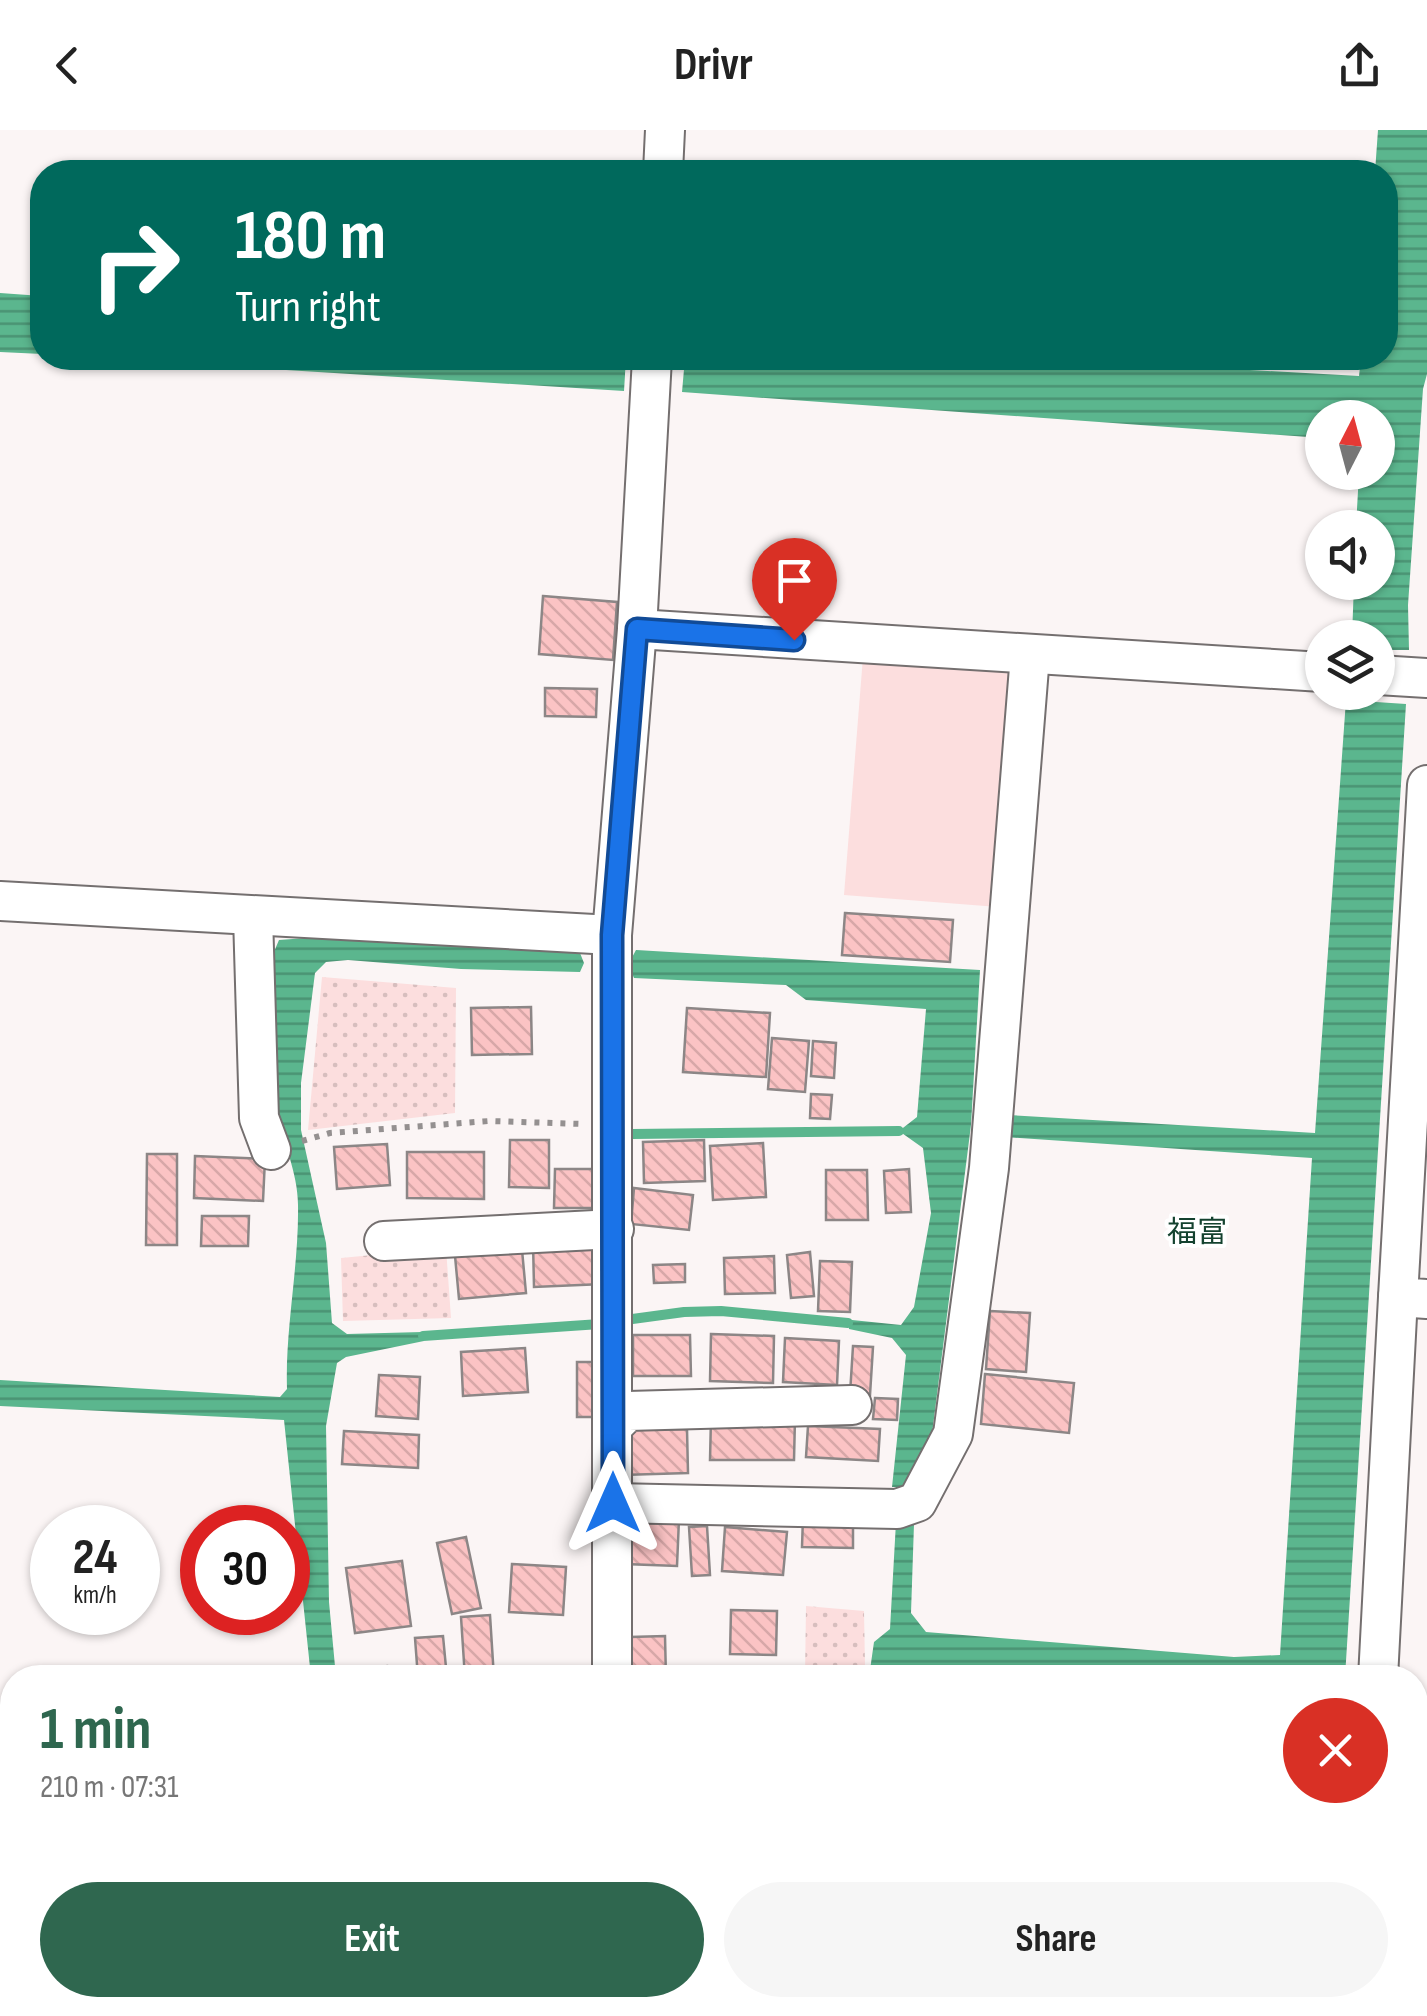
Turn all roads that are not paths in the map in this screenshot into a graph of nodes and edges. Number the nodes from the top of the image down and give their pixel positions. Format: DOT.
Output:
graph roads {
  1 [pos="666,130"];
  2 [pos="664,160"];
  3 [pos="651,370"];
  4 [pos="637,629"];
  5 [pos="1030,655"];
  6 [pos="1305,671"];
  7 [pos="1395,677"];
  8 [pos="1427,678"];
  9 [pos="1427,784"];
  10 [pos="0,901"];
  11 [pos="253,916"];
  12 [pos="612,935"];
  13 [pos="288,1145"];
  14 [pos="614,1230"];
  15 [pos="384,1241"];
  16 [pos="1412,1298"];
  17 [pos="852,1404"];
  18 [pos="614,1425"];
  19 [pos="613,1503"];
  20 [pos="612,1665"];
  21 [pos="1379,1665"];
  1 -- 2 [label="street"];
  3 -- 4 [label="street"];
  4 -- 5 [label="street"];
  4 -- 12 [label="street"];
  5 -- 6 [label="street"];
  5 -- 19 [label="street"];
  7 -- 8 [label="street"];
  9 -- 16 [label="street"];
  10 -- 11 [label="street"];
  11 -- 12 [label="street"];
  11 -- 13 [label="street"];
  12 -- 14 [label="street"];
  14 -- 15 [label="street"];
  14 -- 18 [label="street"];
  16 -- 21 [label="street"];
  17 -- 18 [label="street"];
  18 -- 19 [label="street"];
  19 -- 20 [label="street"];
}
